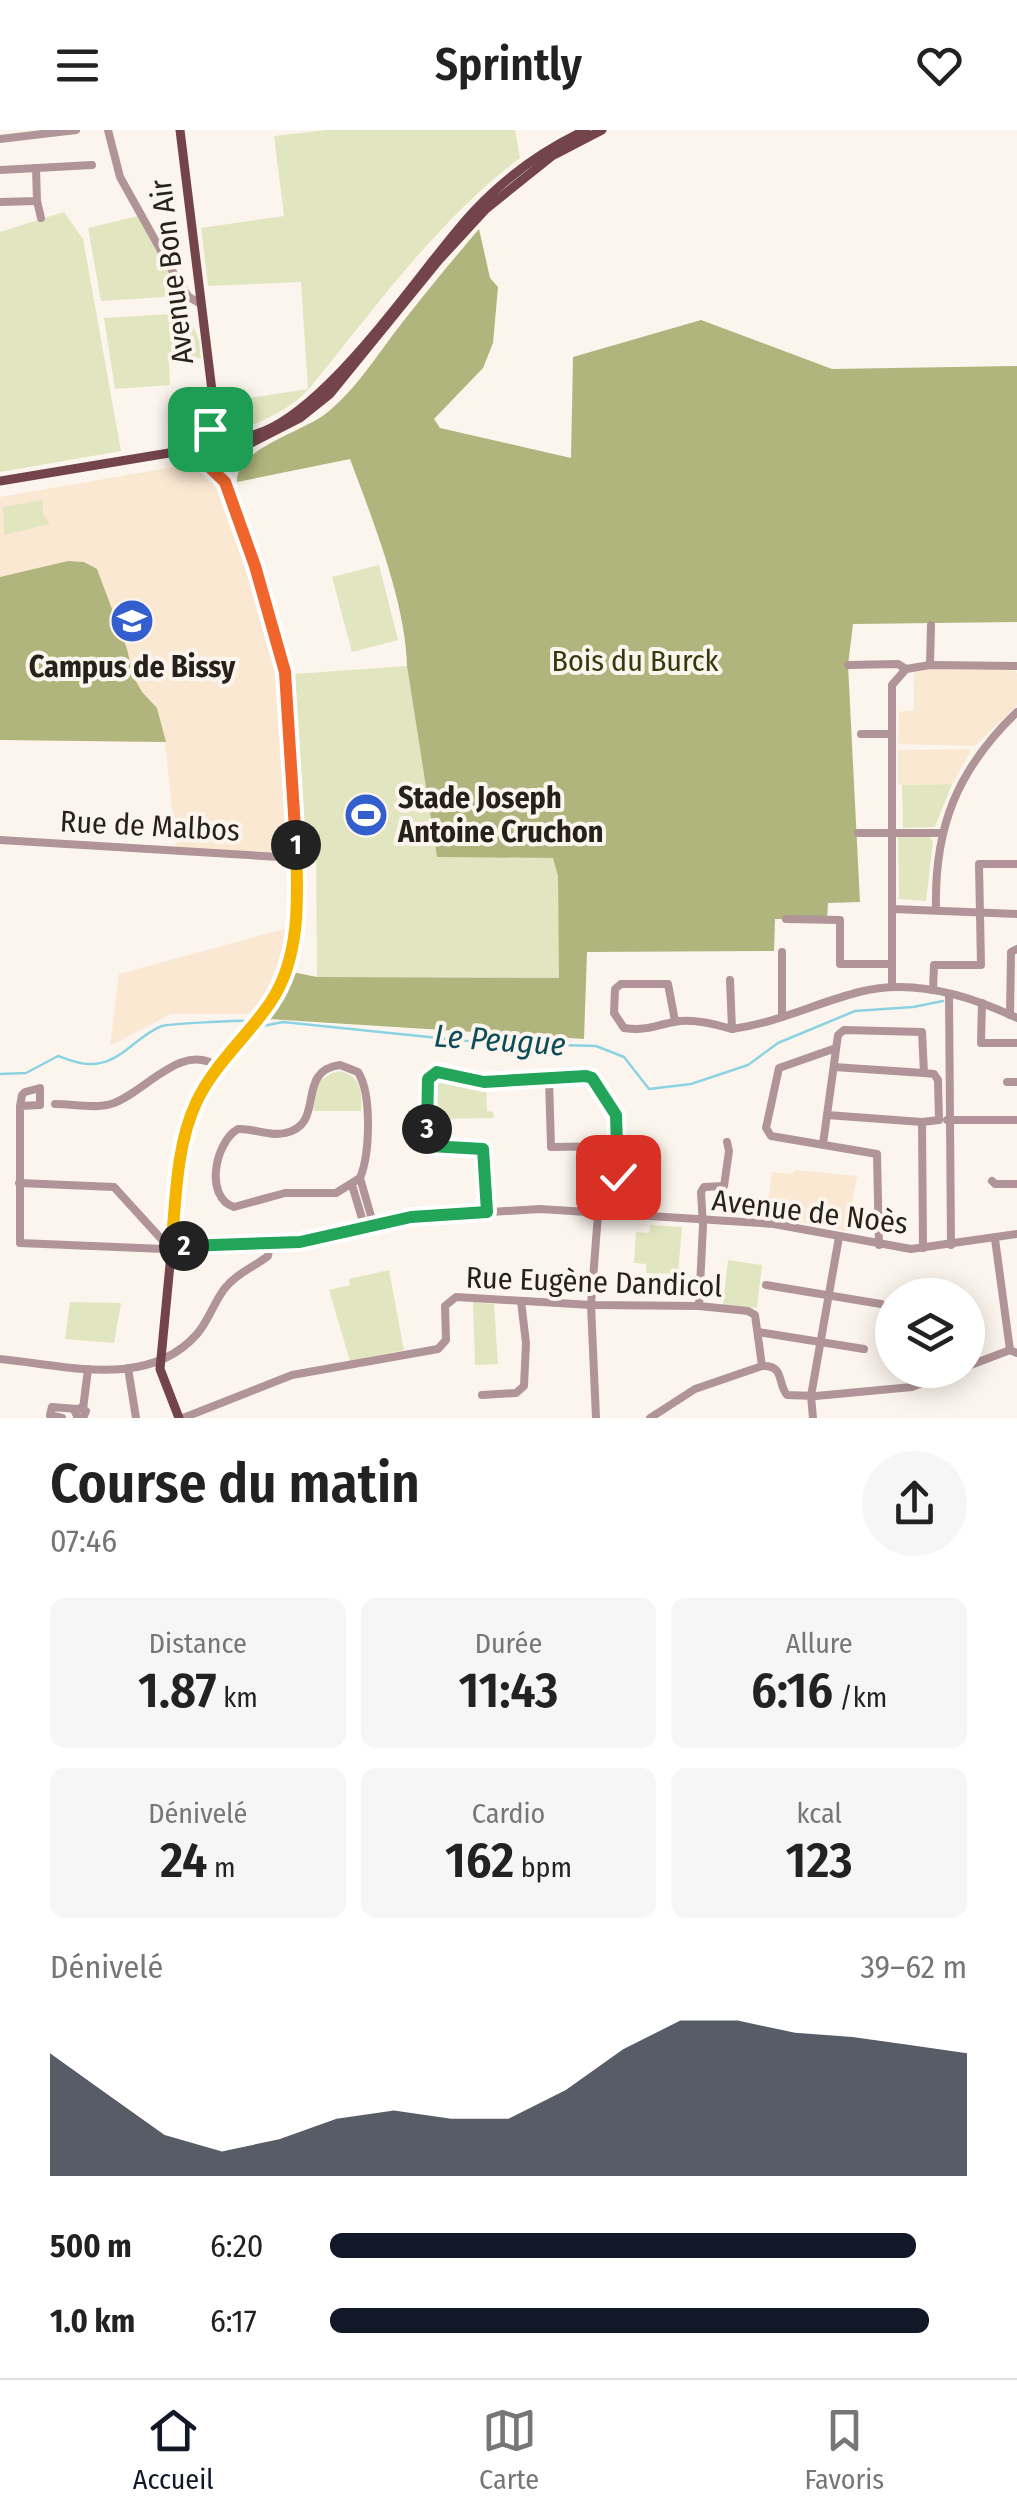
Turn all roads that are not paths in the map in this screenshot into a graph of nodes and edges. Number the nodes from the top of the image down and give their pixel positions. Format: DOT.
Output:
graph roads {
  1 [pos="76,130"];
  2 [pos="108,130"];
  3 [pos="180,130"];
  4 [pos="586,130"];
  5 [pos="602,130"];
  6 [pos="0,139"];
  7 [pos="92,165"];
  8 [pos="36,168"];
  9 [pos="0,170"];
  10 [pos="36,201"];
  11 [pos="0,202"];
  12 [pos="40,218"];
  13 [pos="202,304"];
  14 [pos="214,407"];
  15 [pos="208,430"];
  16 [pos="230,434"];
  17 [pos="198,442"];
  18 [pos="199,457"];
  19 [pos="231,461"];
  20 [pos="212,467"];
  21 [pos="225,482"];
  22 [pos="0,484"];
  23 [pos="930,625"];
  24 [pos="848,665"];
  25 [pos="930,665"];
  26 [pos="1017,666"];
  27 [pos="906,670"];
  28 [pos="1017,712"];
  29 [pos="861,734"];
  30 [pos="892,734"];
  31 [pos="858,832"];
  32 [pos="942,833"];
  33 [pos="893,834"];
  34 [pos="0,840"];
  35 [pos="296,858"];
  36 [pos="1017,864"];
  37 [pos="893,908"];
  38 [pos="936,910"];
  39 [pos="980,914"];
  40 [pos="1017,914"];
  41 [pos="786,919"];
  42 [pos="1017,948"];
  43 [pos="782,952"];
  44 [pos="892,964"];
  45 [pos="730,980"];
  46 [pos="892,986"];
  47 [pos="934,990"];
  48 [pos="949,994"];
  49 [pos="982,1003"];
  50 [pos="1014,1017"];
  51 [pos="782,1018"];
  52 [pos="675,1021"];
  53 [pos="732,1029"];
  54 [pos="1017,1043"];
  55 [pos="836,1048"];
  56 [pos="218,1067"];
  57 [pos="834,1067"];
  58 [pos="924,1073"];
  59 [pos="549,1078"];
  60 [pos="55,1104"];
  61 [pos="20,1106"];
  62 [pos="827,1116"];
  63 [pos="939,1120"];
  64 [pos="950,1120"];
  65 [pos="1017,1120"];
  66 [pos="922,1122"];
  67 [pos="727,1142"];
  68 [pos="823,1144"];
  69 [pos="618,1146"];
  70 [pos="618,1177"];
  71 [pos="360,1178"];
  72 [pos="992,1181"];
  73 [pos="20,1182"];
  74 [pos="1017,1184"];
  75 [pos="352,1186"];
  76 [pos="487,1212"];
  77 [pos="598,1214"];
  78 [pos="702,1221"];
  79 [pos="368,1224"];
  80 [pos="1017,1234"];
  81 [pos="839,1236"];
  82 [pos="995,1239"];
  83 [pos="270,1243"];
  84 [pos="878,1245"];
  85 [pos="951,1245"];
  86 [pos="170,1246"];
  87 [pos="923,1248"];
  88 [pos="766,1285"];
  89 [pos="828,1295"];
  90 [pos="521,1301"];
  91 [pos="875,1303"];
  92 [pos="591,1306"];
  93 [pos="699,1306"];
  94 [pos="758,1332"];
  95 [pos="821,1342"];
  96 [pos="864,1348"];
  97 [pos="1013,1351"];
  98 [pos="0,1359"];
  99 [pos="985,1360"];
  100 [pos="160,1362"];
  101 [pos="762,1366"];
  102 [pos="128,1368"];
  103 [pos="88,1369"];
  104 [pos="901,1388"];
  105 [pos="811,1396"];
  106 [pos="488,1397"];
  107 [pos="80,1413"];
  108 [pos="62,1418"];
  109 [pos="136,1418"];
  110 [pos="181,1418"];
  111 [pos="596,1418"];
  112 [pos="650,1418"];
  113 [pos="812,1418"];
  1 -- 6 [label="street"];
  2 -- 13 [label="street"];
  3 -- 13 [label="main road, Avenue Bon Air"];
  4 -- 16 [label="main road"];
  5 -- 19 [label="main road"];
  7 -- 8 [label="street"];
  8 -- 9 [label="street"];
  8 -- 10 [label="street"];
  10 -- 11 [label="street"];
  10 -- 12 [label="street"];
  13 -- 14 [label="main road, Avenue Bon Air"];
  14 -- 15 [label="main road, Avenue Bon Air"];
  14 -- 16 [label="main road, Avenue Bon Air"];
  15 -- 16 [label="main road"];
  15 -- 17 [label="main road"];
  16 -- 19 [label="main road"];
  17 -- 18 [label="main road"];
  17 -- 22 [label="main road"];
  18 -- 20 [label="main road"];
  18 -- 22 [label="main road"];
  19 -- 20 [label="main road"];
  19 -- 21 [label="main road"];
  20 -- 21 [label="main road"];
  21 -- 35 [label="main road"];
  23 -- 25 [label="street"];
  24 -- 27 [label="street"];
  25 -- 26 [label="street"];
  25 -- 27 [label="street"];
  27 -- 30 [label="street"];
  28 -- 32 [label="street"];
  29 -- 30 [label="street"];
  30 -- 33 [label="street"];
  31 -- 33 [label="street"];
  32 -- 33 [label="street"];
  32 -- 38 [label="street"];
  33 -- 37 [label="street"];
  34 -- 35 [label="street, Rue de Malbos"];
  35 -- 56 [label="main road"];
  36 -- 39 [label="street"];
  37 -- 38 [label="street"];
  37 -- 44 [label="street"];
  38 -- 39 [label="street"];
  39 -- 40 [label="street"];
  39 -- 47 [label="street"];
  41 -- 44 [label="street"];
  42 -- 50 [label="street"];
  43 -- 51 [label="street"];
  44 -- 46 [label="street"];
  45 -- 53 [label="street"];
  46 -- 47 [label="street"];
  46 -- 51 [label="street"];
  47 -- 48 [label="street"];
  48 -- 49 [label="street"];
  48 -- 64 [label="street"];
  49 -- 50 [label="street"];
  49 -- 54 [label="street"];
  51 -- 53 [label="street"];
  52 -- 52 [label="street"];
  52 -- 53 [label="street"];
  55 -- 57 [label="street"];
  55 -- 58 [label="street"];
  55 -- 68 [label="street"];
  56 -- 60 [label="street"];
  56 -- 86 [label="main road"];
  57 -- 58 [label="street"];
  57 -- 62 [label="street"];
  58 -- 63 [label="street"];
  59 -- 69 [label="street"];
  59 -- 69 [label="street"];
  59 -- 76 [label="street"];
  61 -- 73 [label="street"];
  62 -- 66 [label="street"];
  62 -- 68 [label="street"];
  63 -- 64 [label="street"];
  63 -- 66 [label="street"];
  64 -- 65 [label="street"];
  64 -- 85 [label="street"];
  66 -- 87 [label="street"];
  67 -- 78 [label="street"];
  68 -- 84 [label="street"];
  69 -- 70 [label="street"];
  71 -- 75 [label="street"];
  71 -- 75 [label="street"];
  71 -- 79 [label="street"];
  72 -- 74 [label="street"];
  73 -- 86 [label="street"];
  73 -- 86 [label="street, Avenue de Noès"];
  75 -- 79 [label="street"];
  76 -- 77 [label="street, Avenue de Noès"];
  76 -- 79 [label="street, Avenue de Noès"];
  77 -- 78 [label="street, Avenue de Noès"];
  77 -- 92 [label="street"];
  78 -- 81 [label="street, Avenue de Noès"];
  78 -- 93 [label="street"];
  79 -- 83 [label="street, Avenue de Noès"];
  80 -- 82 [label="street, Avenue de Noès"];
  81 -- 84 [label="street, Avenue de Noès"];
  81 -- 89 [label="street"];
  82 -- 85 [label="street, Avenue de Noès"];
  82 -- 97 [label="street"];
  83 -- 86 [label="street, Avenue de Noès"];
  83 -- 100 [label="street"];
  84 -- 87 [label="street, Avenue de Noès"];
  85 -- 87 [label="street, Avenue de Noès"];
  86 -- 100 [label="main road"];
  88 -- 89 [label="street"];
  89 -- 91 [label="street"];
  89 -- 95 [label="street"];
  90 -- 92 [label="street, Rue Eugène Dandicol"];
  90 -- 106 [label="street"];
  90 -- 110 [label="street, Rue Eugène Dandicol"];
  92 -- 93 [label="street, Rue Eugène Dandicol"];
  92 -- 111 [label="street"];
  93 -- 94 [label="street, Rue Eugène Dandicol"];
  94 -- 95 [label="street"];
  94 -- 101 [label="street"];
  95 -- 96 [label="street"];
  95 -- 105 [label="street"];
  97 -- 99 [label="street"];
  98 -- 103 [label="street"];
  100 -- 102 [label="street"];
  100 -- 110 [label="main road"];
  101 -- 105 [label="street"];
  101 -- 112 [label="street"];
  102 -- 103 [label="street"];
  102 -- 109 [label="street"];
  103 -- 107 [label="street"];
  104 -- 105 [label="street"];
  105 -- 113 [label="street"];
  107 -- 108 [label="street"];
}
